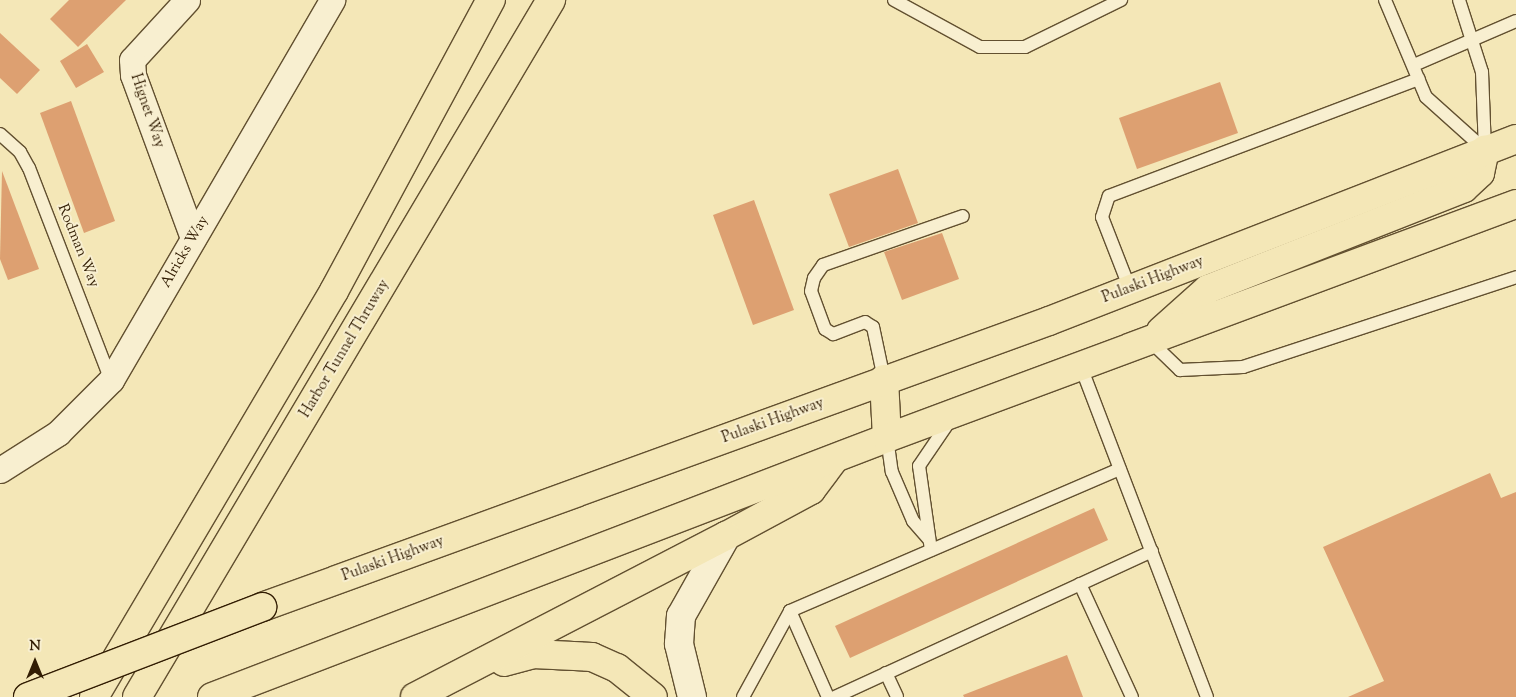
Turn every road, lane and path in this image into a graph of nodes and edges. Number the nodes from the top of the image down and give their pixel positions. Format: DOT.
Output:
graph roads {
  1 [pos="332,0"];
  2 [pos="491,0"];
  3 [pos="551,0"];
  4 [pos="894,0"];
  5 [pos="1121,0"];
  6 [pos="1385,0"];
  7 [pos="1459,0"];
  8 [pos="177,3"];
  9 [pos="1516,21"];
  10 [pos="1472,41"];
  11 [pos="1414,65"];
  12 [pos="1419,79"];
  13 [pos="0,134"];
  14 [pos="1516,138"];
  15 [pos="1485,150"];
  16 [pos="1516,160"];
  17 [pos="1516,204"];
  18 [pos="963,216"];
  19 [pos="193,238"];
  20 [pos="1516,277"];
  21 [pos="1130,289"];
  22 [pos="1150,341"];
  23 [pos="1081,367"];
  24 [pos="884,379"];
  25 [pos="111,380"];
  26 [pos="954,415"];
  27 [pos="887,438"];
  28 [pos="834,460"];
  29 [pos="1120,469"];
  30 [pos="0,470"];
  31 [pos="726,536"];
  32 [pos="930,544"];
  33 [pos="1152,551"];
  34 [pos="1080,584"];
  35 [pos="790,611"];
  36 [pos="886,673"];
  37 [pos="28,697"];
  38 [pos="94,697"];
  39 [pos="137,697"];
  40 [pos="212,697"];
  41 [pos="415,697"];
  42 [pos="419,697"];
  43 [pos="653,697"];
  44 [pos="692,697"];
  45 [pos="743,697"];
  46 [pos="828,697"];
  47 [pos="835,697"];
  48 [pos="897,697"];
  49 [pos="1132,697"];
  50 [pos="1207,697"];
  1 -- 19 [label="street, Alricks Way"];
  2 -- 38 [label="main road"];
  3 -- 39 [label="main road, Harbor Tunnel Thruway"];
  4 -- 5 [label="lane"];
  6 -- 11 [label="lane"];
  7 -- 10 [label="lane"];
  8 -- 19 [label="street, Hignet Way"];
  9 -- 10 [label="lane"];
  10 -- 11 [label="lane"];
  10 -- 15 [label="lane"];
  11 -- 12 [label="lane"];
  12 -- 15 [label="lane"];
  12 -- 21 [label="lane"];
  13 -- 25 [label="lane, Rodman Way"];
  14 -- 15 [label="main road, Pulaski Highway"];
  15 -- 16 [label="main road"];
  15 -- 21 [label="main road, Pulaski Highway"];
  15 -- 22 [label="main road"];
  17 -- 22 [label="main road"];
  18 -- 24 [label="lane"];
  19 -- 25 [label="street, Alricks Way"];
  20 -- 22 [label="lane"];
  21 -- 24 [label="main road, Pulaski Highway"];
  22 -- 23 [label="main road"];
  23 -- 26 [label="main road"];
  23 -- 29 [label="lane"];
  24 -- 27 [label="main road"];
  24 -- 37 [label="main road, Pulaski Highway, bridge"];
  25 -- 30 [label="street, Alricks Way"];
  26 -- 27 [label="main road"];
  26 -- 32 [label="lane"];
  27 -- 28 [label="main road"];
  27 -- 32 [label="lane"];
  28 -- 31 [label="main road"];
  28 -- 40 [label="main road"];
  29 -- 32 [label="lane"];
  29 -- 33 [label="lane"];
  31 -- 41 [label="main road"];
  31 -- 44 [label="main road"];
  32 -- 35 [label="lane"];
  33 -- 34 [label="lane"];
  33 -- 50 [label="lane"];
  34 -- 36 [label="lane"];
  34 -- 49 [label="lane"];
  35 -- 45 [label="lane"];
  35 -- 46 [label="lane"];
  36 -- 47 [label="lane"];
  36 -- 48 [label="lane"];
  42 -- 43 [label="main road"];
}
